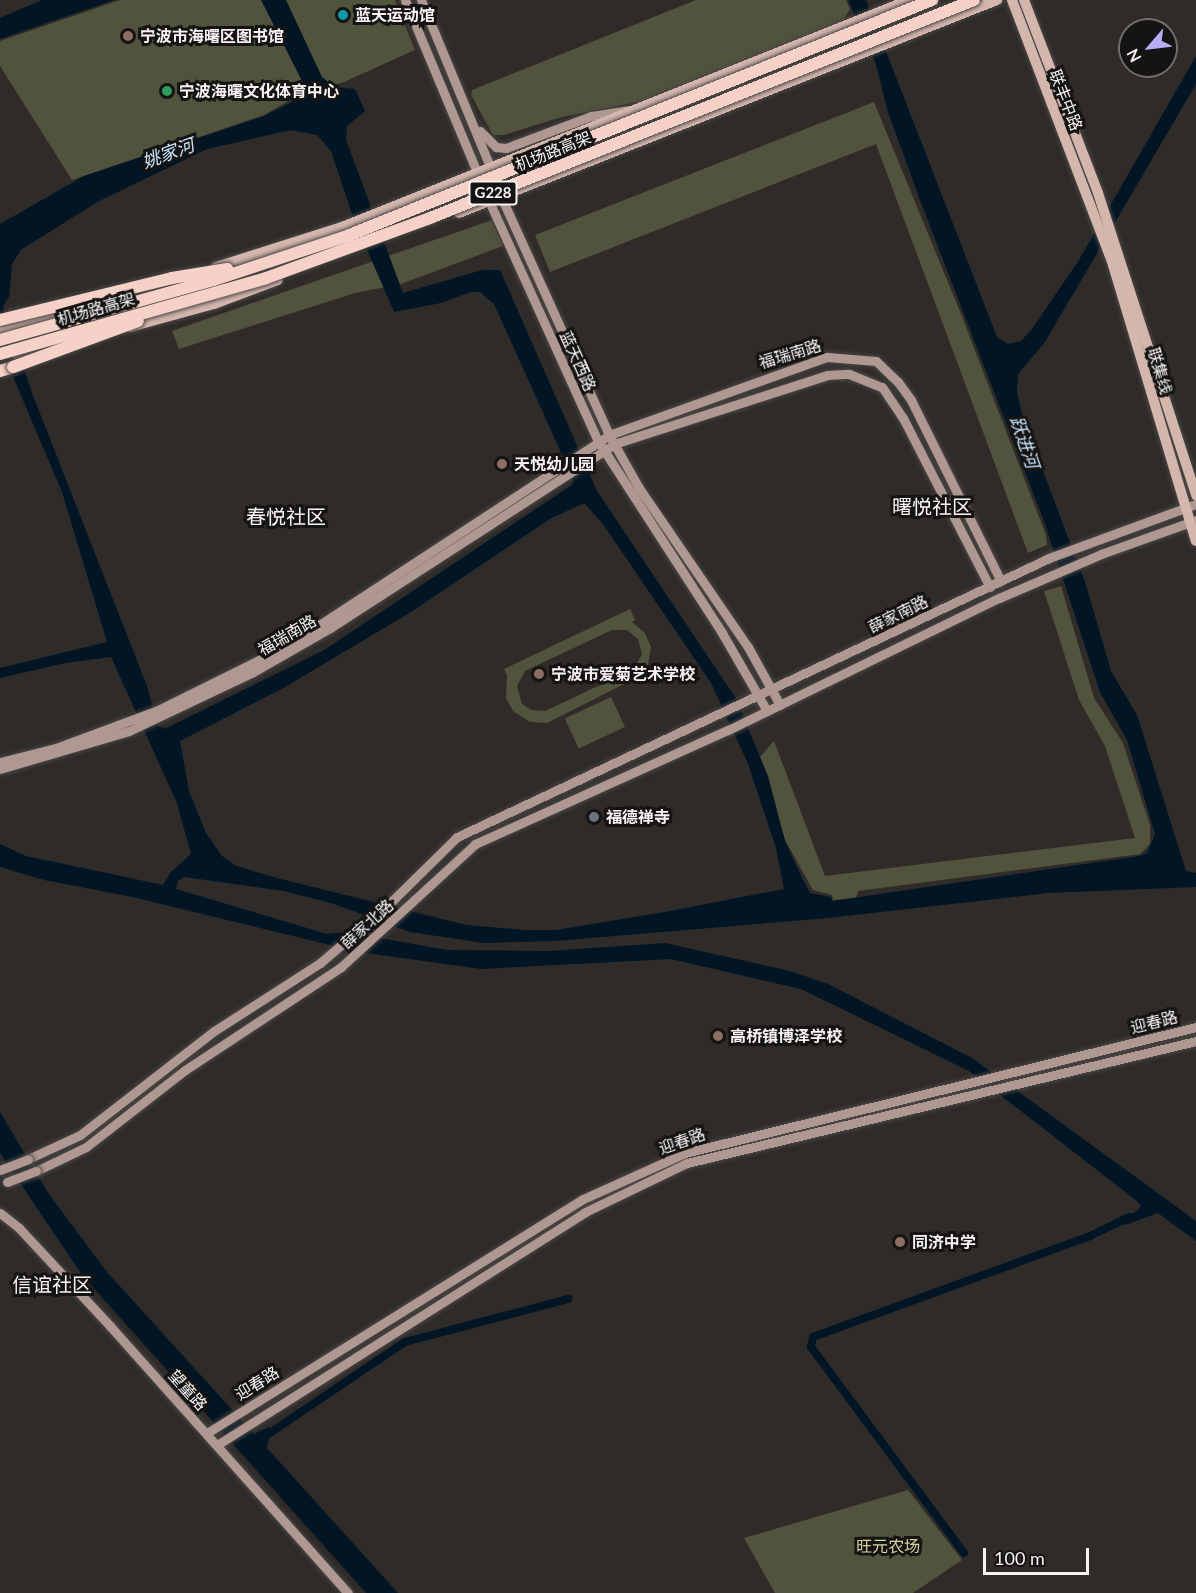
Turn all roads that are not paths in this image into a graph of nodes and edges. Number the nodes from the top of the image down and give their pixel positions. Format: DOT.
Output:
graph roads {
  1 [pos="405,0"];
  2 [pos="421,0"];
  3 [pos="909,0"];
  4 [pos="932,0"];
  5 [pos="974,0"];
  6 [pos="997,0"];
  7 [pos="1012,0"];
  8 [pos="1024,0"];
  9 [pos="638,108"];
  10 [pos="471,119"];
  11 [pos="489,165"];
  12 [pos="476,171"];
  13 [pos="1098,193"];
  14 [pos="501,197"];
  15 [pos="489,201"];
  16 [pos="1092,211"];
  17 [pos="264,264"];
  18 [pos="172,304"];
  19 [pos="0,320"];
  20 [pos="0,330"];
  21 [pos="0,340"];
  22 [pos="0,354"];
  23 [pos="0,359"];
  24 [pos="4,369"];
  25 [pos="609,435"];
  26 [pos="598,441"];
  27 [pos="614,444"];
  28 [pos="603,450"];
  29 [pos="585,456"];
  30 [pos="1196,495"];
  31 [pos="1191,506"];
  32 [pos="1193,521"];
  33 [pos="1196,542"];
  34 [pos="1001,581"];
  35 [pos="990,587"];
  36 [pos="773,690"];
  37 [pos="760,696"];
  38 [pos="780,705"];
  39 [pos="767,711"];
  40 [pos="132,725"];
  41 [pos="0,762"];
  42 [pos="0,769"];
  43 [pos="1196,1027"];
  44 [pos="1196,1041"];
  45 [pos="0,1170"];
  46 [pos="3,1183"];
  47 [pos="0,1213"];
  48 [pos="207,1433"];
  49 [pos="217,1445"];
  50 [pos="348,1593"];
  1 -- 12 [label="street, 蓝天西路"];
  2 -- 10 [label="street, 蓝天西路"];
  3 -- 9 [label="main road"];
  4 -- 17 [label="highway, 机场路高架 / G228, bridge"];
  5 -- 18 [label="highway, 机场路高架 / G228, bridge"];
  6 -- 14 [label="main road"];
  7 -- 16 [label="main road, 联丰中路"];
  8 -- 13 [label="main road, 联丰中路"];
  9 -- 10 [label="street"];
  9 -- 11 [label="main road"];
  10 -- 11 [label="street, 蓝天西路"];
  11 -- 12 [label="main road"];
  11 -- 14 [label="street, 蓝天西路"];
  12 -- 15 [label="street, 蓝天西路"];
  12 -- 20 [label="main road"];
  13 -- 30 [label="main road, 联集线"];
  14 -- 15 [label="main road"];
  14 -- 25 [label="street, 蓝天西路"];
  15 -- 23 [label="main road"];
  15 -- 26 [label="street, 蓝天西路"];
  16 -- 31 [label="main road, 联集线"];
  17 -- 19 [label="highway, bridge"];
  17 -- 21 [label="highway, 机场路高架 / G228, bridge"];
  18 -- 22 [label="highway, 机场路高架 / G228, bridge"];
  18 -- 24 [label="highway, bridge"];
  25 -- 26 [label="street, 福瑞南路"];
  25 -- 27 [label="street, 蓝天西路"];
  25 -- 34 [label="street, 福瑞南路"];
  26 -- 28 [label="street, 蓝天西路"];
  26 -- 29 [label="street, 福瑞南路"];
  27 -- 28 [label="street, 福瑞南路"];
  27 -- 35 [label="street, 福瑞南路"];
  27 -- 36 [label="street, 蓝天西路"];
  28 -- 29 [label="street, 福瑞南路"];
  28 -- 37 [label="street, 蓝天西路"];
  29 -- 40 [label="street, 福瑞南路"];
  31 -- 32 [label="main road, 联集线"];
  31 -- 34 [label="street, 薛家南路"];
  32 -- 33 [label="main road, 联集线"];
  32 -- 38 [label="street, 薛家南路"];
  34 -- 35 [label="street, 薛家南路"];
  35 -- 36 [label="street, 薛家南路"];
  36 -- 37 [label="street, 薛家南路"];
  36 -- 38 [label="street, 蓝天西路"];
  37 -- 39 [label="street, 蓝天西路"];
  37 -- 45 [label="street, 薛家北路, bridge"];
  38 -- 39 [label="street, 薛家南路"];
  39 -- 46 [label="street, 薛家北路, bridge"];
  40 -- 41 [label="street, 福瑞南路"];
  40 -- 42 [label="street, 福瑞南路"];
  43 -- 48 [label="street, 迎春路"];
  44 -- 49 [label="street, 迎春路"];
  47 -- 48 [label="street, 望童路"];
  48 -- 49 [label="street, 望童路"];
  49 -- 50 [label="street, 望童路"];
}
